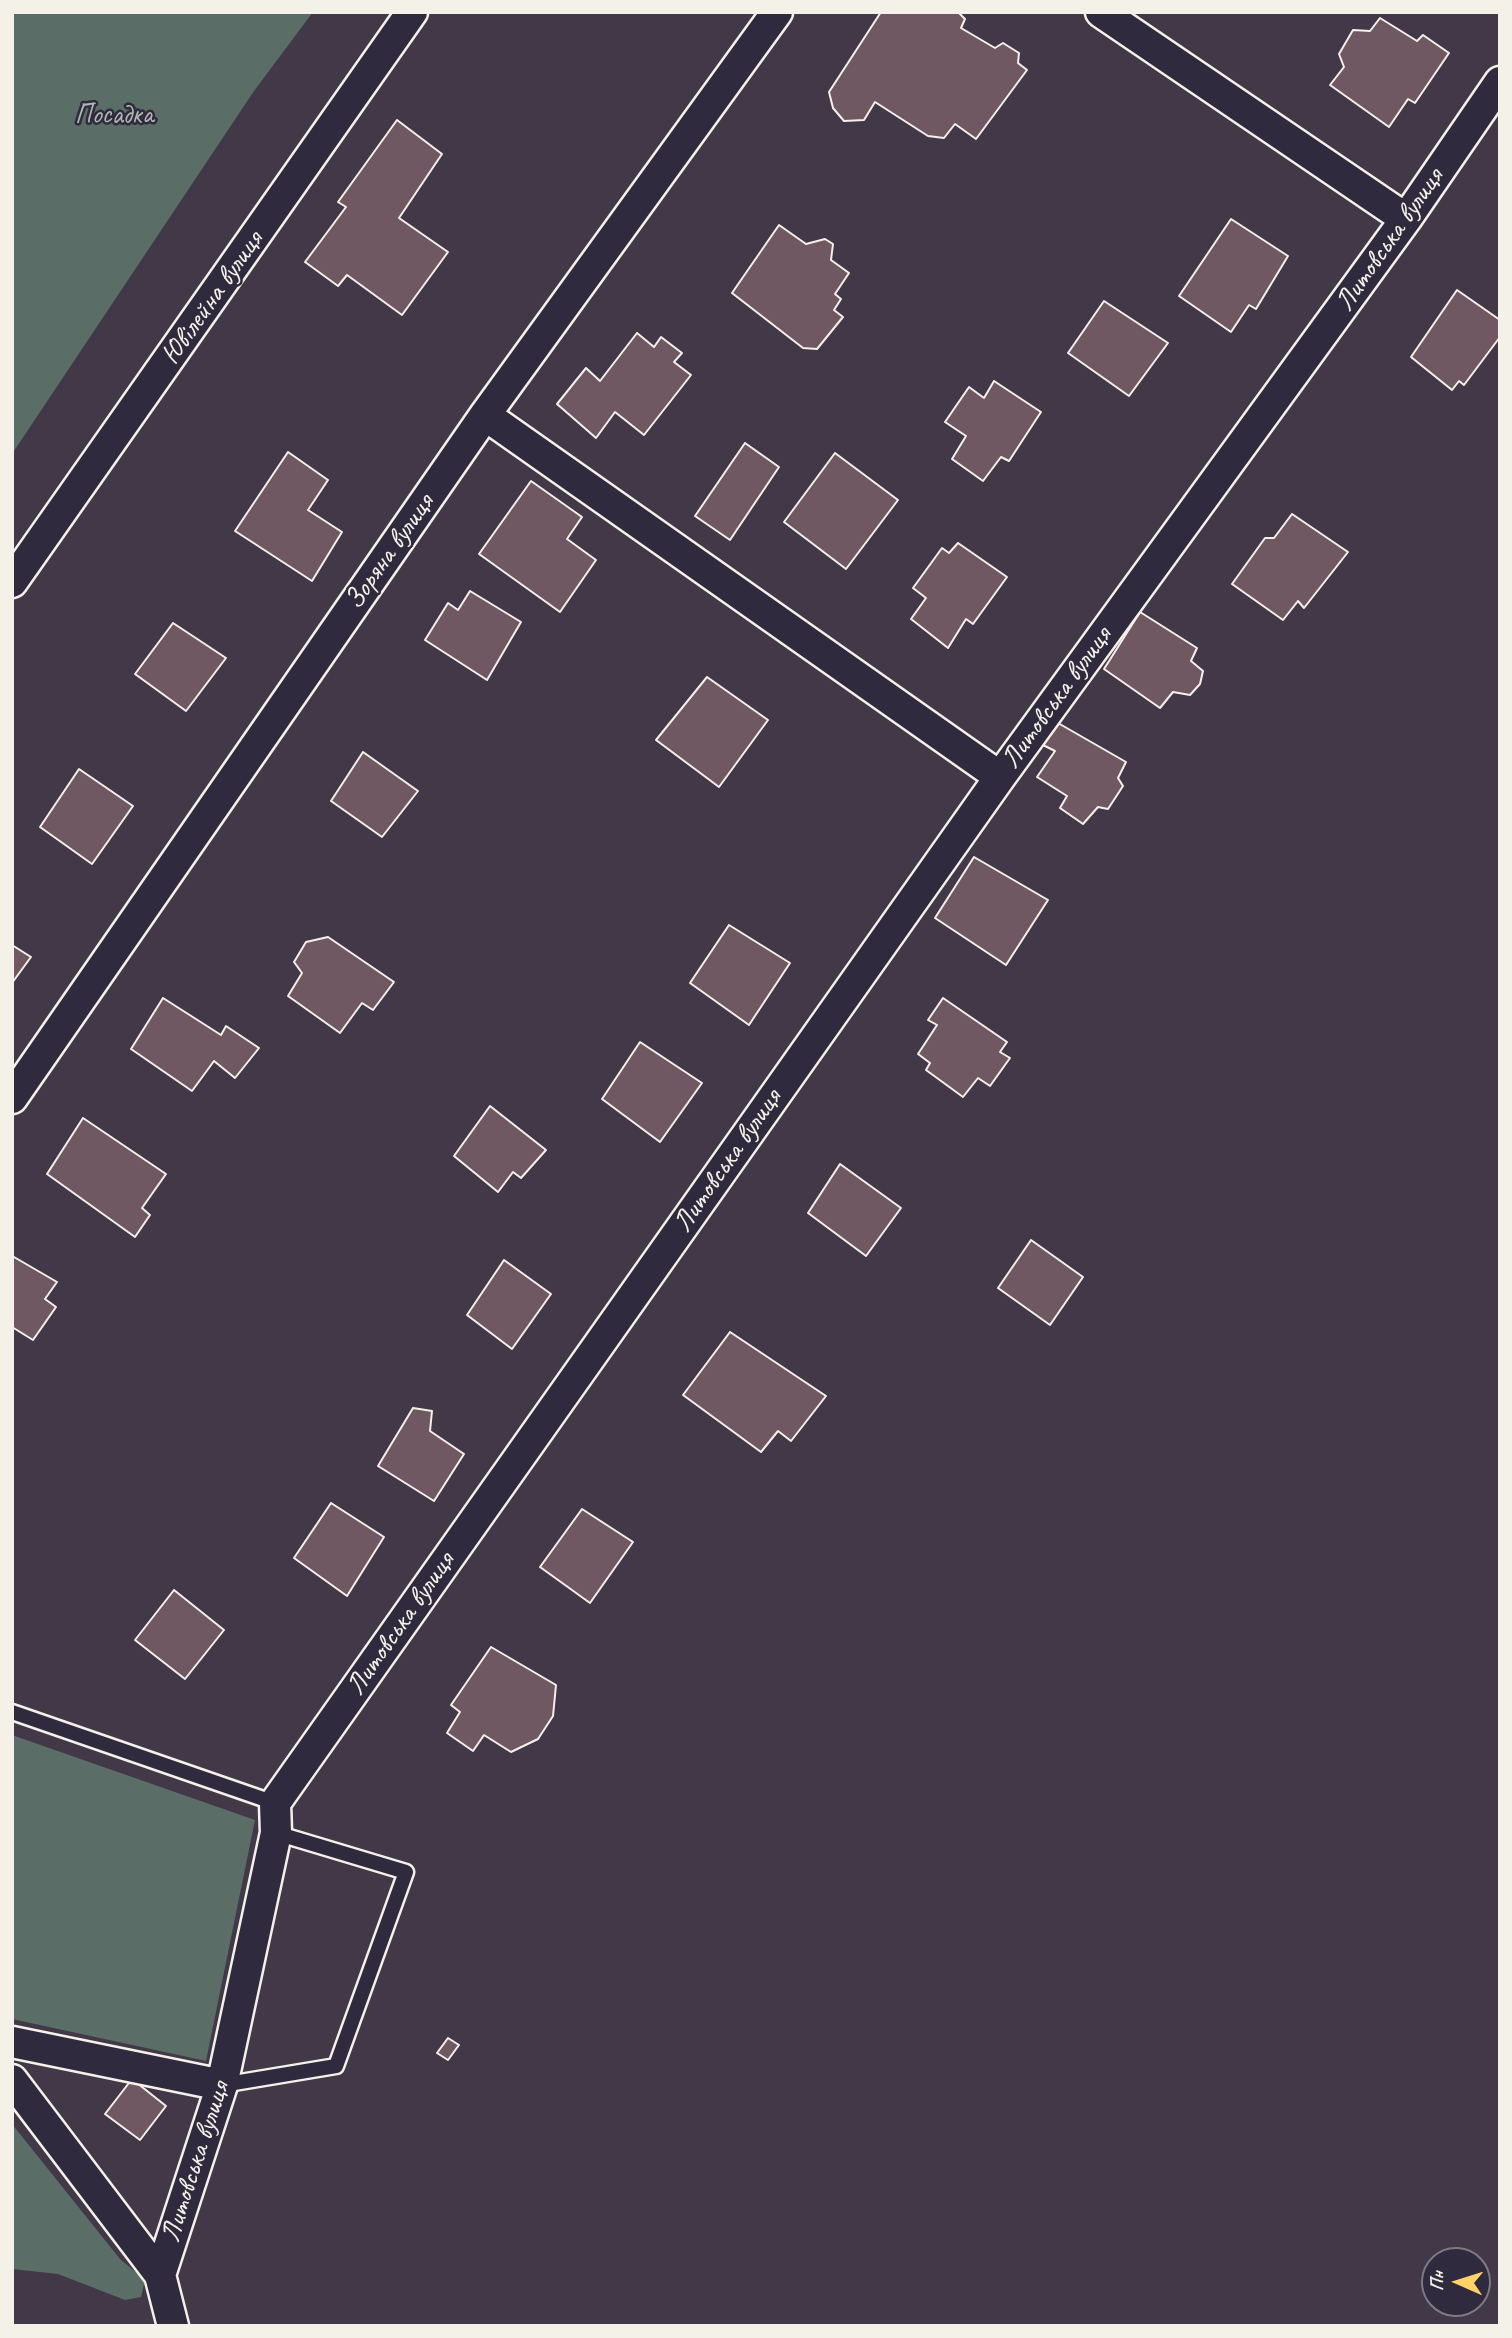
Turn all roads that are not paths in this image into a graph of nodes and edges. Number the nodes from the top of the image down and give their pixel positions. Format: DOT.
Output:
graph roads {
  1 [pos="412,12"];
  2 [pos="777,12"];
  3 [pos="1101,12"];
  4 [pos="1500,82"];
  5 [pos="1406,219"];
  6 [pos="485,415"];
  7 [pos="12,582"];
  8 [pos="1000,776"];
  9 [pos="12,1098"];
  10 [pos="12,1712"];
  11 [pos="275,1803"];
  12 [pos="276,1833"];
  13 [pos="12,2042"];
  14 [pos="12,2080"];
  15 [pos="222,2085"];
  16 [pos="160,2275"];
  17 [pos="173,2326"];
  1 -- 7 [label="street, Ювілейна вулиця"];
  2 -- 6 [label="street, Зоряна вулиця"];
  3 -- 5 [label="street"];
  4 -- 5 [label="street, Литовська вулиця"];
  5 -- 8 [label="street, Литовська вулиця"];
  6 -- 8 [label="street"];
  6 -- 9 [label="street, Зоряна вулиця"];
  8 -- 11 [label="street, Литовська вулиця"];
  10 -- 11 [label="lane"];
  11 -- 12 [label="street, Литовська вулиця"];
  12 -- 15 [label="street, Литовська вулиця"];
  12 -- 15 [label="lane"];
  13 -- 15 [label="street"];
  14 -- 16 [label="street"];
  15 -- 16 [label="street, Литовська вулиця"];
  16 -- 17 [label="street, Литовська вулиця"];
}
